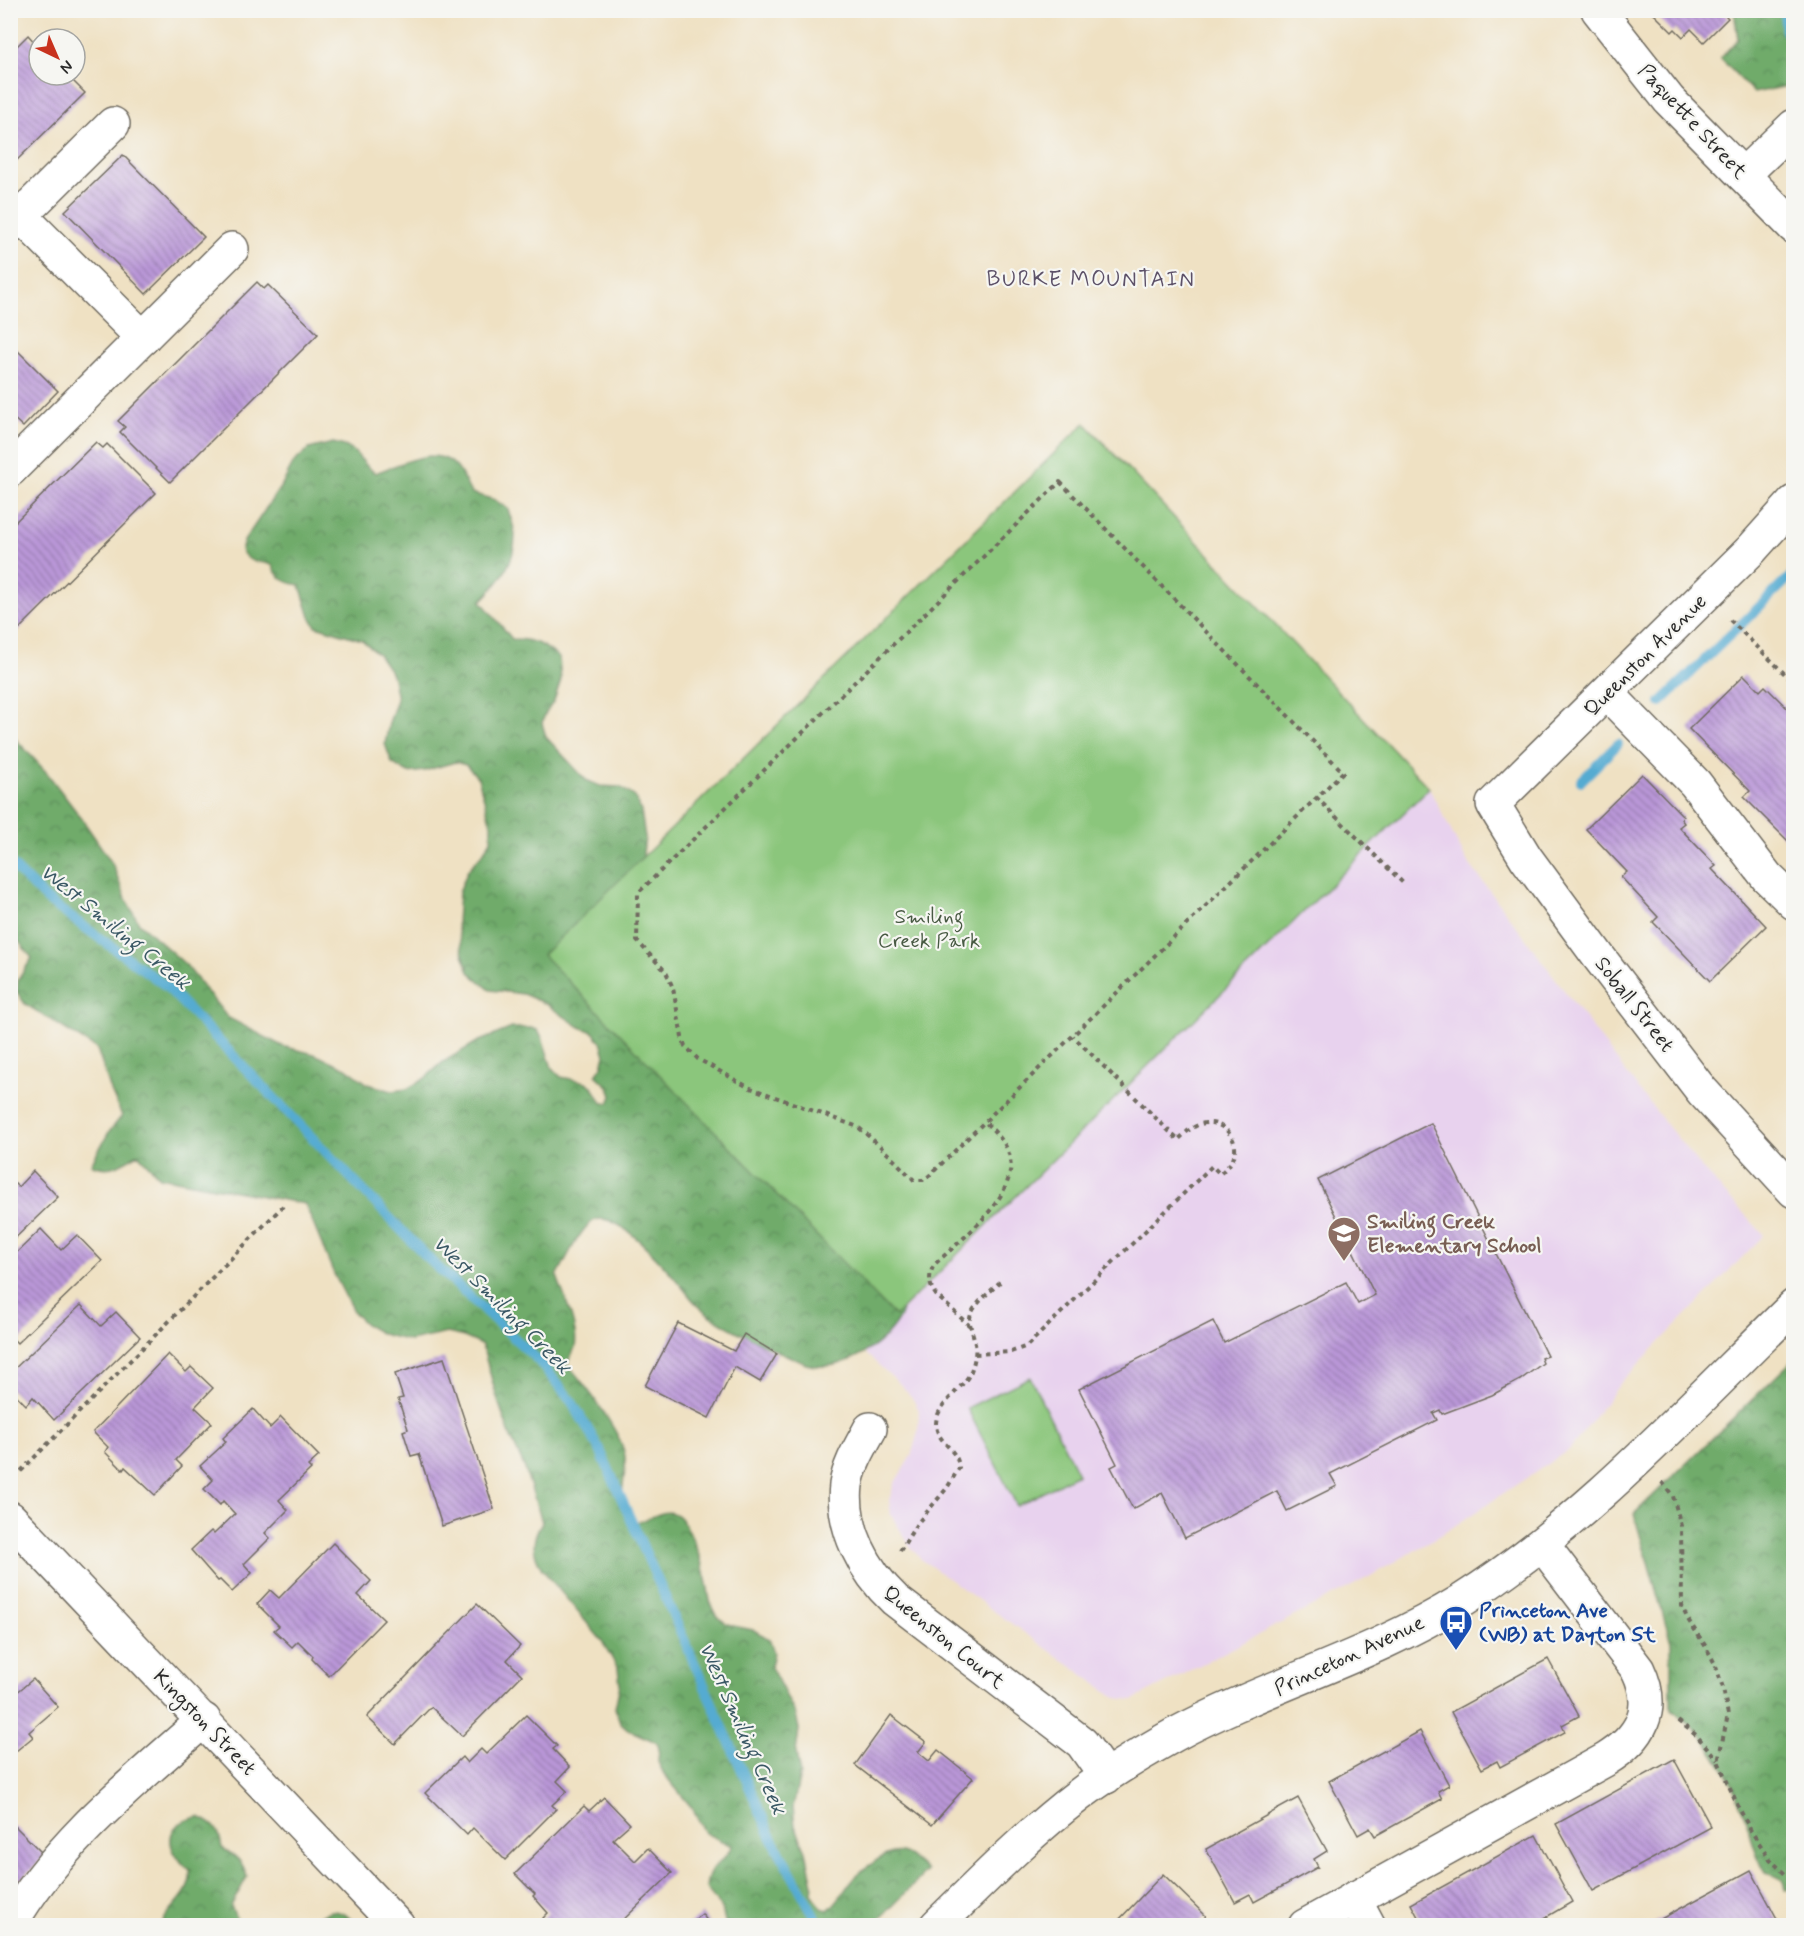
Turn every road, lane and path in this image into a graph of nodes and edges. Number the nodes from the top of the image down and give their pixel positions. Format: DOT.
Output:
graph roads {
  1 [pos="1598,10"];
  2 [pos="113,124"];
  3 [pos="1794,126"];
  4 [pos="1743,176"];
  5 [pos="16,221"];
  6 [pos="1794,227"];
  7 [pos="232,249"];
  8 [pos="143,338"];
  9 [pos="12,465"];
  10 [pos="1794,502"];
  11 [pos="1733,623"];
  12 [pos="1794,683"];
  13 [pos="1607,693"];
  14 [pos="1316,797"];
  15 [pos="1493,804"];
  16 [pos="1405,885"];
  17 [pos="1794,903"];
  18 [pos="1073,1035"];
  19 [pos="985,1122"];
  20 [pos="1794,1191"];
  21 [pos="283,1206"];
  22 [pos="1000,1282"];
  23 [pos="1794,1306"];
  24 [pos="970,1326"];
  25 [pos="975,1354"];
  26 [pos="870,1429"];
  27 [pos="21,1471"];
  28 [pos="1661,1481"];
  29 [pos="10,1518"];
  30 [pos="1542,1544"];
  31 [pos="898,1555"];
  32 [pos="1647,1703"];
  33 [pos="204,1720"];
  34 [pos="1718,1761"];
  35 [pos="1106,1777"];
  36 [pos="1794,1883"];
  37 [pos="1361,1912"];
  38 [pos="10,1925"];
  39 [pos="398,1926"];
  40 [pos="936,1926"];
  41 [pos="1305,1926"];
  1 -- 4 [label="street, Paquette Street"];
  2 -- 5 [label="street"];
  3 -- 4 [label="street"];
  4 -- 6 [label="street, Paquette Street"];
  5 -- 8 [label="street"];
  7 -- 8 [label="street"];
  8 -- 9 [label="street"];
  10 -- 13 [label="street, Queenston Avenue"];
  11 -- 12 [label="path"];
  13 -- 15 [label="street, Queenston Avenue"];
  13 -- 17 [label="street"];
  14 -- 16 [label="path"];
  14 -- 18 [label="path"];
  14 -- 19 [label="path"];
  15 -- 20 [label="street, Soball Street"];
  18 -- 19 [label="path"];
  18 -- 25 [label="path"];
  19 -- 24 [label="path"];
  21 -- 27 [label="path"];
  22 -- 24 [label="path"];
  23 -- 30 [label="street, Princeton Avenue"];
  24 -- 25 [label="path"];
  25 -- 31 [label="path"];
  26 -- 35 [label="street, Queenston Court"];
  28 -- 34 [label="path"];
  29 -- 33 [label="street, Kingston Street"];
  30 -- 32 [label="street"];
  30 -- 35 [label="street, Princeton Avenue"];
  32 -- 34 [label="path"];
  32 -- 37 [label="street"];
  33 -- 38 [label="street"];
  33 -- 39 [label="street, Kingston Street"];
  34 -- 36 [label="path"];
  35 -- 40 [label="street, Princeton Avenue"];
  37 -- 41 [label="street"];
}
